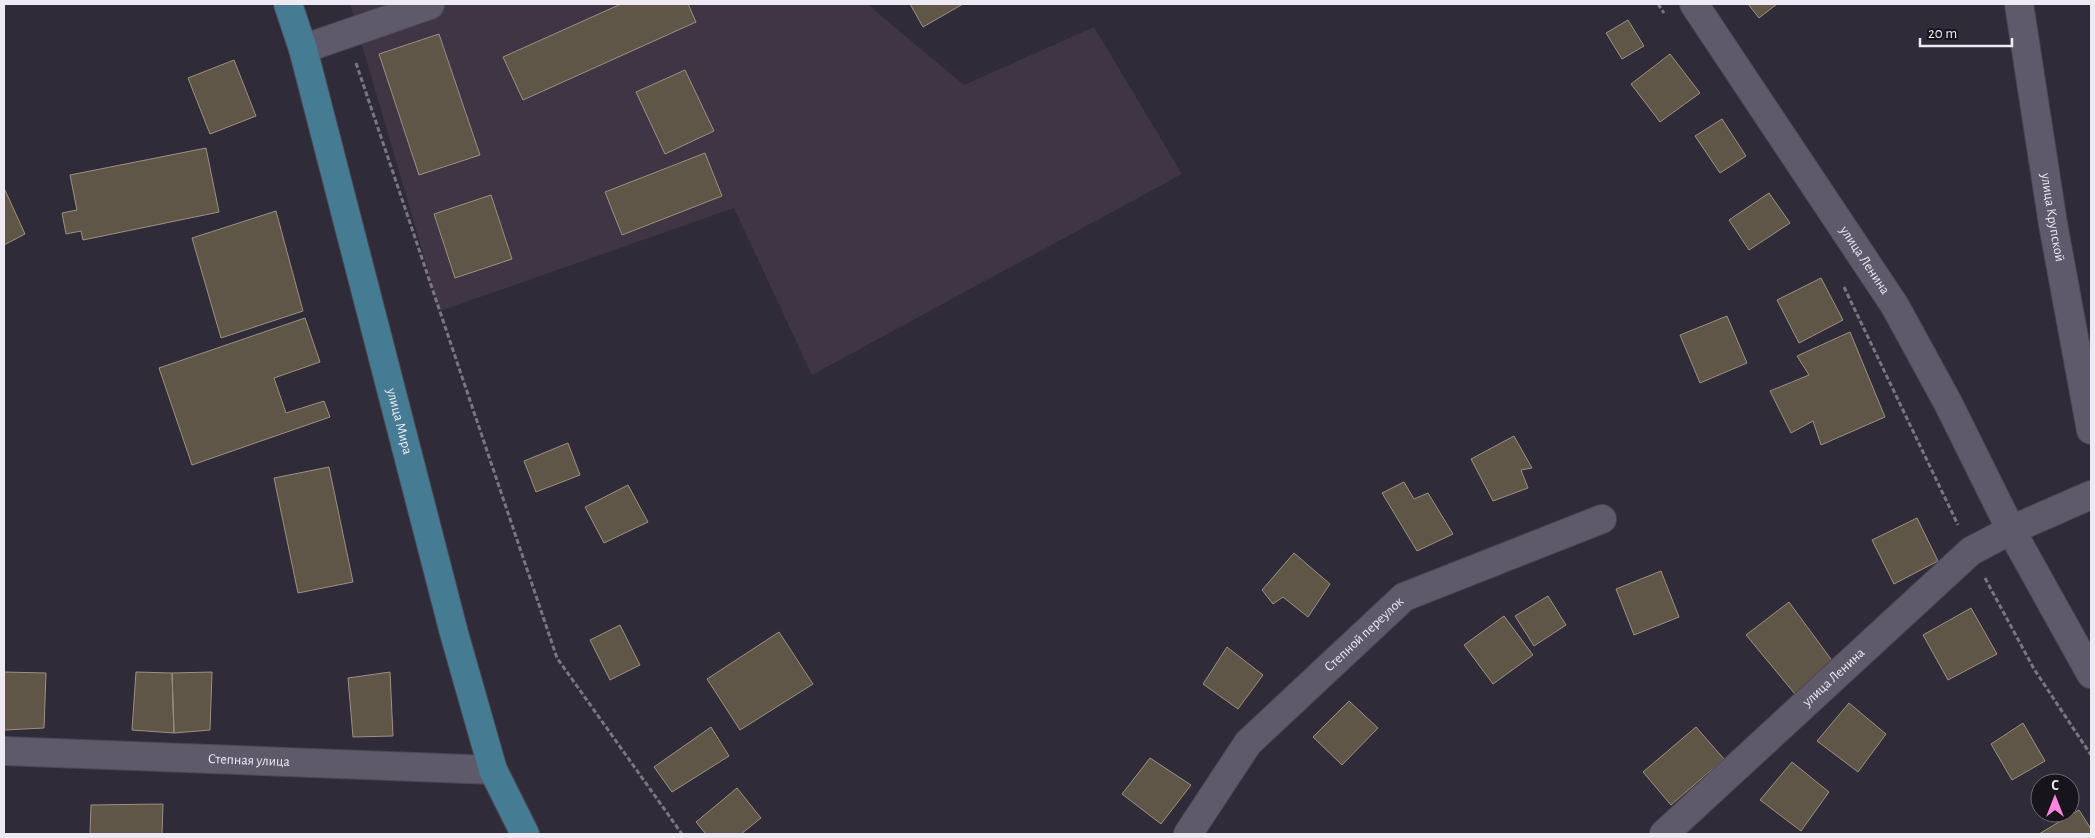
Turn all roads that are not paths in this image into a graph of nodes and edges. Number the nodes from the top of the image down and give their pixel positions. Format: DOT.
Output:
graph roads {
  1 [pos="288,4"];
  2 [pos="1694,4"];
  3 [pos="2019,4"];
  4 [pos="430,5"];
  5 [pos="303,49"];
  6 [pos="2091,430"];
  7 [pos="2091,494"];
  8 [pos="1602,519"];
  9 [pos="2011,530"];
  10 [pos="2091,674"];
  11 [pos="4,751"];
  12 [pos="493,770"];
  13 [pos="525,834"];
  14 [pos="1188,834"];
  15 [pos="1664,834"];
  1 -- 5 [label="main road, улица Мира"];
  2 -- 9 [label="street, улица Ленина"];
  3 -- 6 [label="street, улица Крупской"];
  4 -- 5 [label="street"];
  5 -- 12 [label="main road, улица Мира"];
  7 -- 9 [label="street"];
  8 -- 14 [label="street, Степной переулок"];
  9 -- 10 [label="street, улица Ленина"];
  9 -- 15 [label="street, улица Ленина"];
  11 -- 12 [label="street, Степная улица"];
  12 -- 13 [label="main road, улица Мира"];
}
